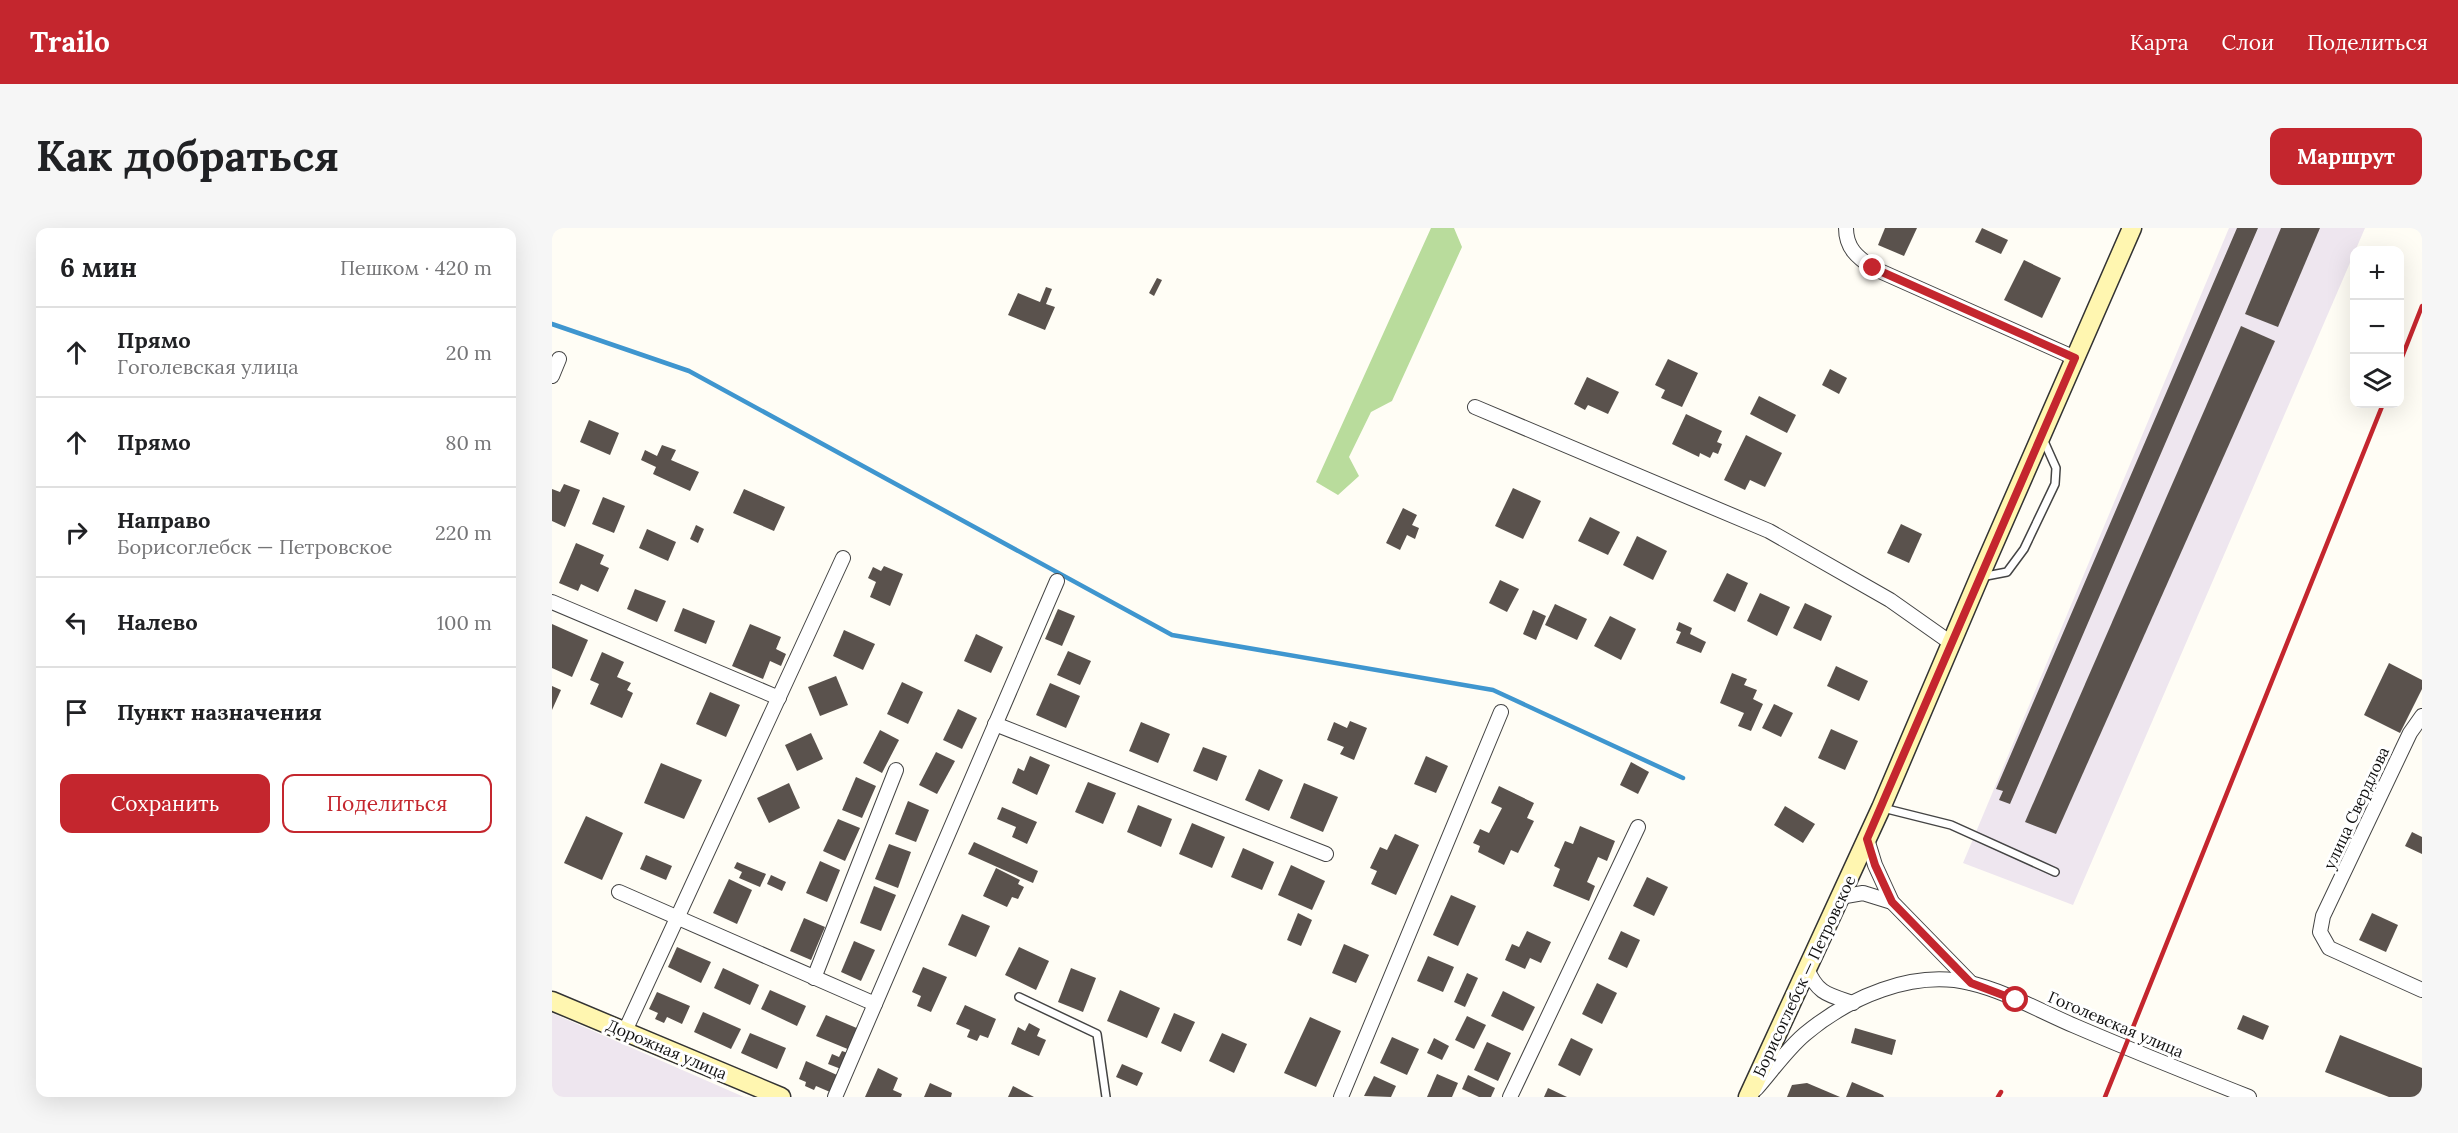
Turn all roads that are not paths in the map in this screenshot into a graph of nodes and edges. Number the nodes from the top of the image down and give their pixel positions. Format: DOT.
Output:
graph roads {
  1 [pos="1846,228"];
  2 [pos="2132,228"];
  3 [pos="2075,358"];
  4 [pos="559,359"];
  5 [pos="552,376"];
  6 [pos="1475,407"];
  7 [pos="2041,436"];
  8 [pos="843,558"];
  9 [pos="1979,578"];
  10 [pos="1057,581"];
  11 [pos="552,603"];
  12 [pos="1951,644"];
  13 [pos="779,698"];
  14 [pos="1501,712"];
  15 [pos="2422,716"];
  16 [pos="995,724"];
  17 [pos="2416,736"];
  18 [pos="896,770"];
  19 [pos="1881,808"];
  20 [pos="1638,827"];
  21 [pos="1867,839"];
  22 [pos="1326,854"];
  23 [pos="2055,872"];
  24 [pos="619,892"];
  25 [pos="1840,897"];
  26 [pos="1892,902"];
  27 [pos="677,917"];
  28 [pos="1807,968"];
  29 [pos="814,978"];
  30 [pos="1971,983"];
  31 [pos="2422,990"];
  32 [pos="1020,998"];
  33 [pos="552,1001"];
  34 [pos="1853,1003"];
  35 [pos="875,1004"];
  36 [pos="625,1031"];
  37 [pos="781,1097"];
  38 [pos="835,1097"];
  39 [pos="1106,1097"];
  40 [pos="1341,1097"];
  41 [pos="1510,1097"];
  42 [pos="1748,1097"];
  43 [pos="2249,1097"];
  1 -- 3 [label="street"];
  2 -- 3 [label="street, Борисоглебск — Петровское"];
  3 -- 7 [label="street, Борисоглебск — Петровское"];
  4 -- 5 [label="street"];
  6 -- 12 [label="street"];
  7 -- 9 [label="street, Борисоглебск — Петровское"];
  7 -- 9 [label="lane"];
  8 -- 13 [label="street"];
  9 -- 12 [label="street, Борисоглебск — Петровское"];
  10 -- 16 [label="street"];
  11 -- 13 [label="street"];
  12 -- 19 [label="street, Борисоглебск — Петровское"];
  13 -- 27 [label="street"];
  14 -- 40 [label="street"];
  15 -- 17 [label="street, улица Свердлова"];
  16 -- 22 [label="street"];
  16 -- 35 [label="street"];
  17 -- 31 [label="street, улица Свердлова"];
  18 -- 29 [label="street"];
  19 -- 21 [label="street, Борисоглебск — Петровское"];
  19 -- 23 [label="lane"];
  20 -- 41 [label="street"];
  21 -- 25 [label="street, Борисоглебск — Петровское"];
  21 -- 26 [label="street"];
  24 -- 27 [label="street"];
  25 -- 26 [label="street"];
  25 -- 28 [label="street, Борисоглебск — Петровское"];
  26 -- 30 [label="street"];
  27 -- 29 [label="street"];
  27 -- 36 [label="street"];
  28 -- 34 [label="street"];
  28 -- 42 [label="street, Борисоглебск — Петровское"];
  29 -- 35 [label="street"];
  30 -- 34 [label="street"];
  30 -- 43 [label="street, Гоголевская улица"];
  32 -- 39 [label="lane"];
  33 -- 36 [label="street, Дорожная улица"];
  34 -- 42 [label="street"];
  35 -- 38 [label="street"];
  36 -- 37 [label="street, Дорожная улица"];
}
